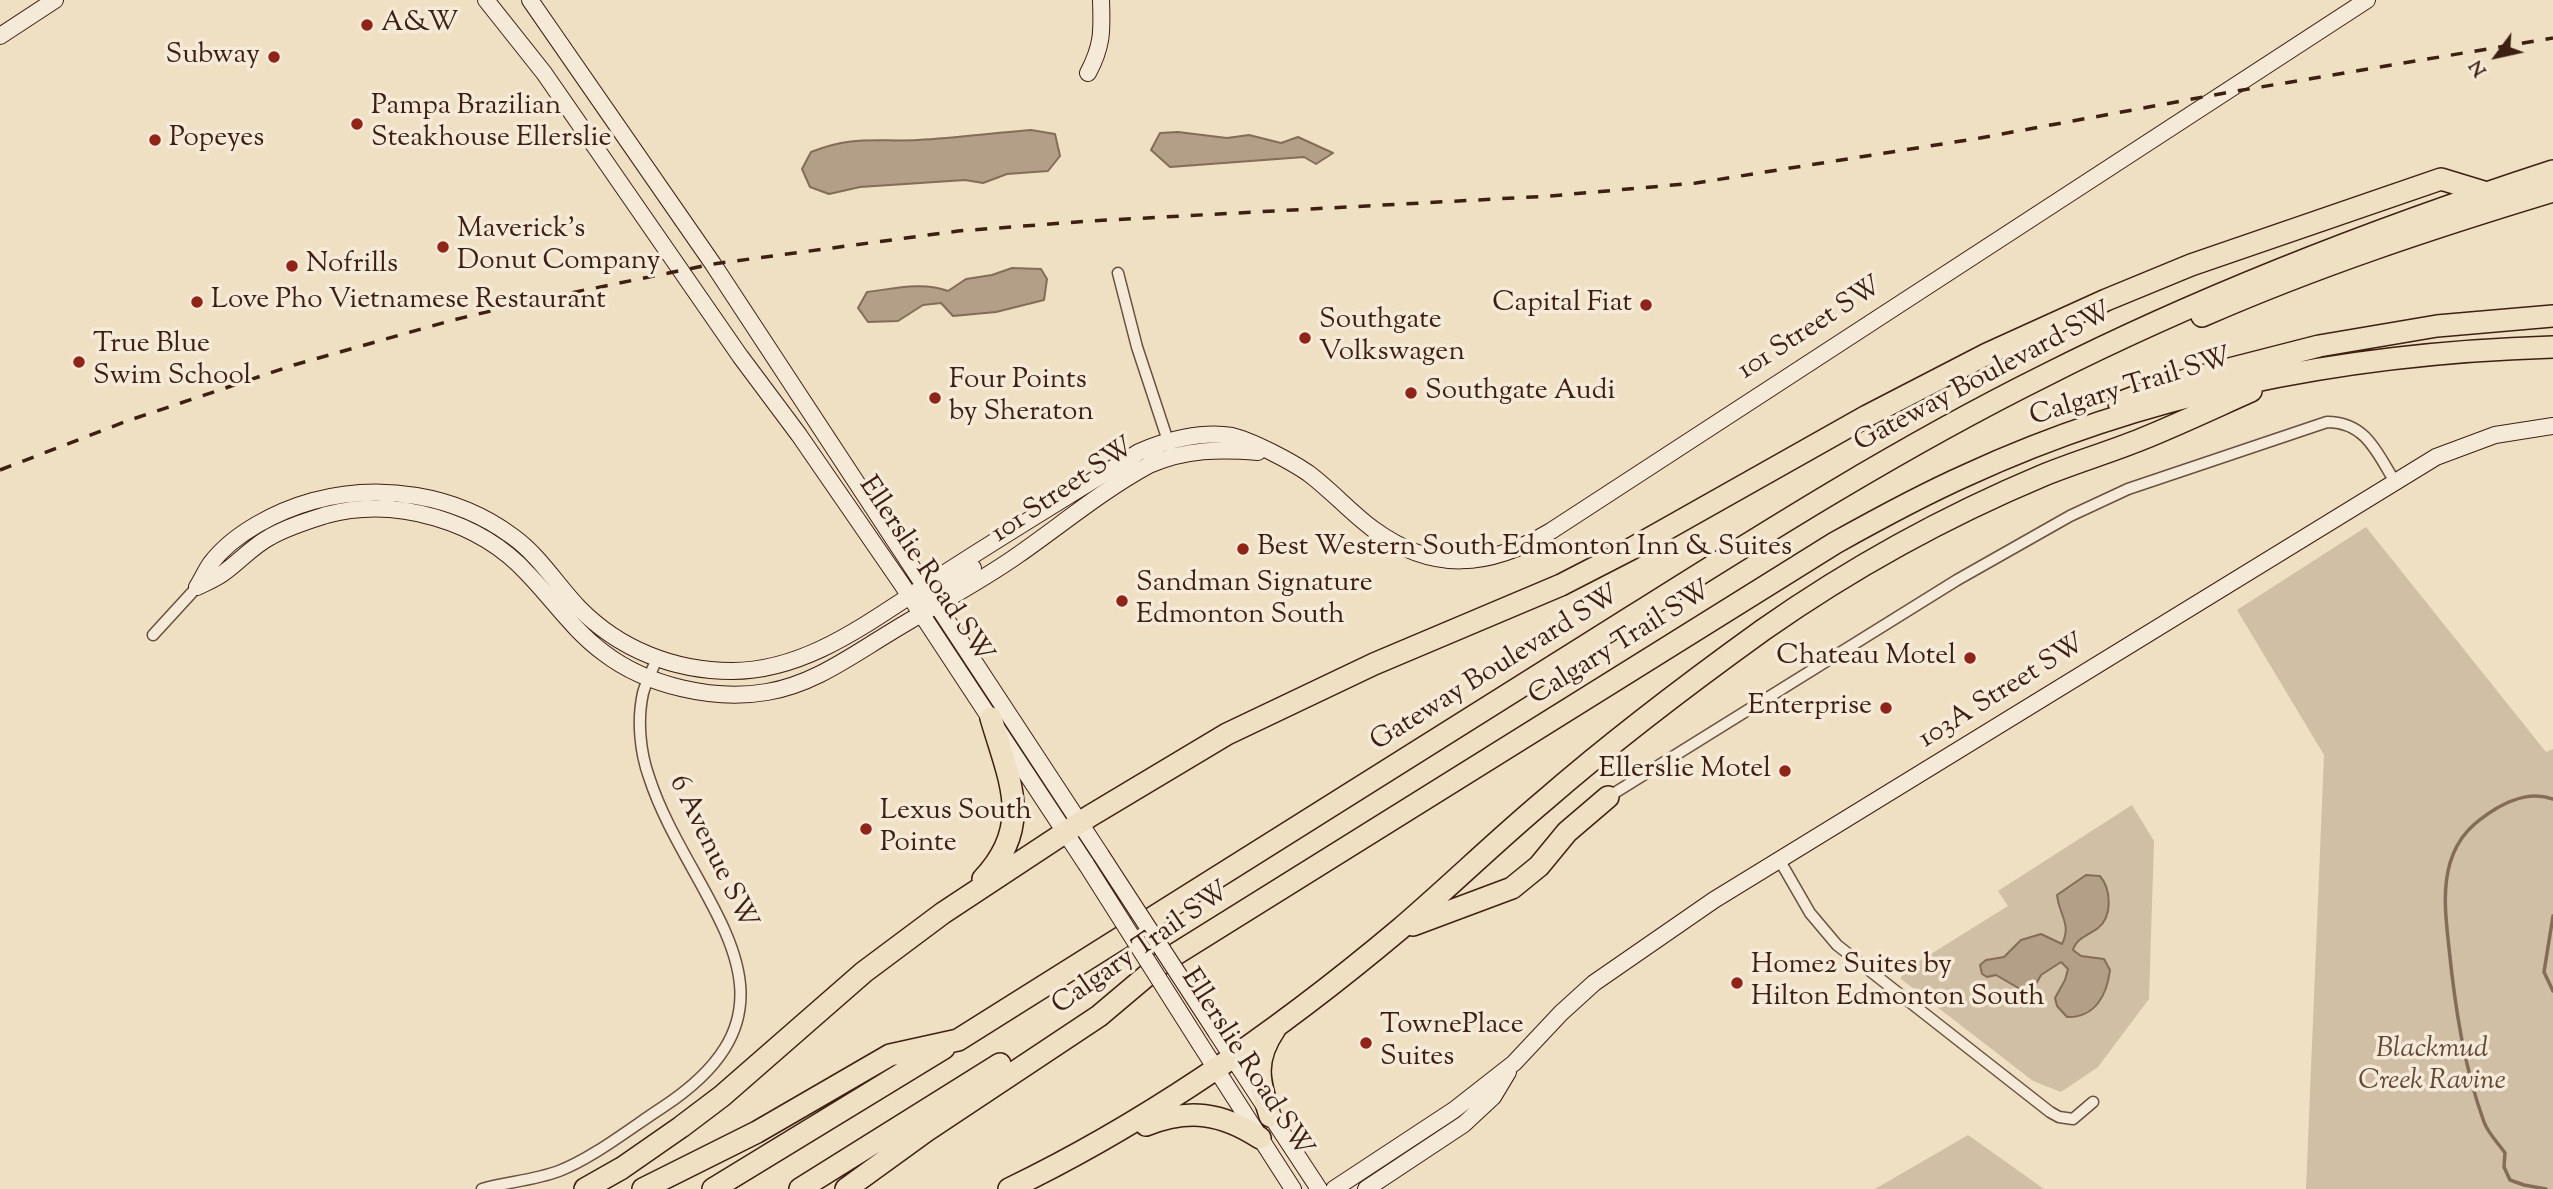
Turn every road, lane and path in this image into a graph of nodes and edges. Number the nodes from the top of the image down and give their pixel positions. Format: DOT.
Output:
graph roads {
  1 [pos="55,0"];
  2 [pos="486,0"];
  3 [pos="530,0"];
  4 [pos="1101,0"];
  5 [pos="2367,0"];
  6 [pos="0,36"];
  7 [pos="1088,73"];
  8 [pos="2553,171"];
  9 [pos="2553,191"];
  10 [pos="2487,193"];
  11 [pos="1118,273"];
  12 [pos="2553,316"];
  13 [pos="2553,346"];
  14 [pos="2292,373"];
  15 [pos="1980,409"];
  16 [pos="2553,426"];
  17 [pos="1171,448"];
  18 [pos="2395,482"];
  19 [pos="1891,512"];
  20 [pos="197,587"];
  21 [pos="910,597"];
  22 [pos="931,597"];
  23 [pos="921,614"];
  24 [pos="152,635"];
  25 [pos="657,659"];
  26 [pos="649,677"];
  27 [pos="991,718"];
  28 [pos="1608,797"];
  29 [pos="1073,827"];
  30 [pos="1780,861"];
  31 [pos="943,914"];
  32 [pos="1387,939"];
  33 [pos="1163,962"];
  34 [pos="1280,1024"];
  35 [pos="958,1040"];
  36 [pos="1223,1062"];
  37 [pos="1514,1063"];
  38 [pos="2093,1102"];
  39 [pos="1270,1116"];
  40 [pos="1260,1138"];
  41 [pos="1073,1156"];
  42 [pos="482,1189"];
  43 [pos="585,1189"];
  44 [pos="643,1189"];
  45 [pos="713,1189"];
  46 [pos="800,1189"];
  47 [pos="846,1189"];
  48 [pos="1009,1189"];
  49 [pos="1293,1189"];
  50 [pos="1319,1189"];
  51 [pos="1335,1189"];
  52 [pos="1366,1189"];
  1 -- 6 [label="street"];
  2 -- 21 [label="street, Ellerslie Road SW"];
  3 -- 22 [label="street, Ellerslie Road SW"];
  4 -- 7 [label="street"];
  5 -- 17 [label="street, 101 Street SW"];
  8 -- 10 [label="highway, Gateway Boulevard SW"];
  9 -- 15 [label="highway"];
  10 -- 15 [label="highway, Gateway Boulevard SW"];
  10 -- 29 [label="highway"];
  11 -- 17 [label="street"];
  12 -- 19 [label="highway"];
  13 -- 14 [label="highway, Calgary Trail SW"];
  14 -- 19 [label="highway, Calgary Trail SW"];
  14 -- 32 [label="highway"];
  15 -- 35 [label="highway, Gateway Boulevard SW"];
  16 -- 18 [label="street, 103A Street SW"];
  17 -- 22 [label="street, 101 Street SW"];
  17 -- 22 [label="street, 101 Street SW"];
  18 -- 28 [label="street"];
  18 -- 30 [label="street, 103A Street SW"];
  19 -- 33 [label="highway, Calgary Trail SW"];
  20 -- 24 [label="street"];
  20 -- 25 [label="street"];
  20 -- 26 [label="street"];
  21 -- 22 [label="street"];
  21 -- 23 [label="street, Ellerslie Road SW"];
  21 -- 25 [label="street"];
  22 -- 23 [label="street"];
  22 -- 29 [label="street, Ellerslie Road SW"];
  23 -- 26 [label="street"];
  23 -- 27 [label="street, Ellerslie Road SW"];
  25 -- 26 [label="street, 6 Avenue SW"];
  26 -- 42 [label="street, 6 Avenue SW"];
  27 -- 29 [label="street, Ellerslie Road SW"];
  27 -- 31 [label="highway"];
  28 -- 32 [label="highway"];
  29 -- 31 [label="highway"];
  29 -- 36 [label="street, Ellerslie Road SW, bridge"];
  29 -- 36 [label="street, Ellerslie Road SW, bridge"];
  30 -- 37 [label="street, 103A Street SW"];
  30 -- 38 [label="street"];
  31 -- 43 [label="highway"];
  32 -- 34 [label="highway"];
  33 -- 46 [label="highway"];
  33 -- 47 [label="highway, Calgary Trail SW"];
  34 -- 36 [label="highway"];
  34 -- 39 [label="highway"];
  35 -- 44 [label="highway, Gateway Boulevard SW"];
  35 -- 45 [label="highway"];
  36 -- 39 [label="street, Ellerslie Road SW"];
  36 -- 40 [label="street, Ellerslie Road SW"];
  36 -- 41 [label="highway"];
  37 -- 51 [label="street, 103A Street SW"];
  37 -- 52 [label="street, 103A Street SW"];
  39 -- 50 [label="street, Ellerslie Road SW"];
  40 -- 41 [label="highway"];
  40 -- 49 [label="street, Ellerslie Road SW"];
  41 -- 48 [label="highway"];
}
